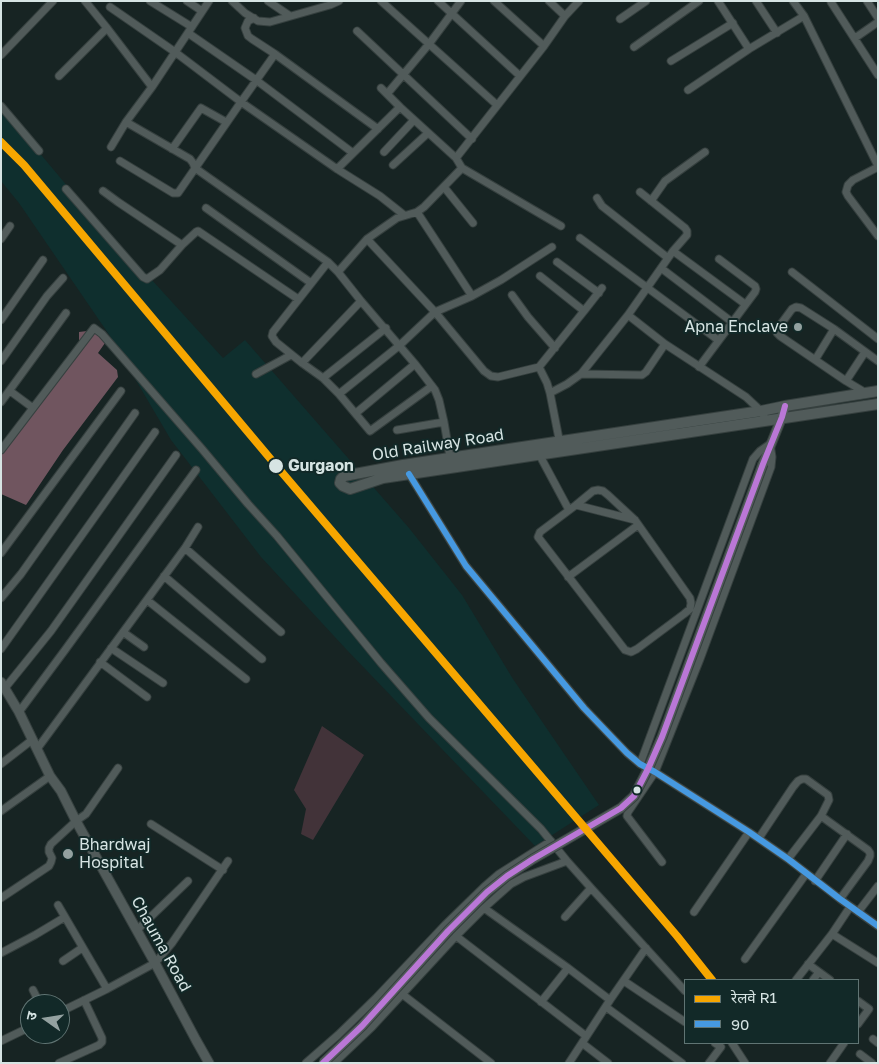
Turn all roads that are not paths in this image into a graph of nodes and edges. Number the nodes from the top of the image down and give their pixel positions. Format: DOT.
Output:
graph roads {
  1 [pos="53,1"];
  2 [pos="85,1"];
  3 [pos="150,1"];
  4 [pos="187,1"];
  5 [pos="209,1"];
  6 [pos="232,1"];
  7 [pos="268,1"];
  8 [pos="339,1"];
  9 [pos="381,1"];
  10 [pos="438,1"];
  11 [pos="461,1"];
  12 [pos="494,1"];
  13 [pos="548,1"];
  14 [pos="579,1"];
  15 [pos="646,1"];
  16 [pos="699,1"];
  17 [pos="718,1"];
  18 [pos="756,1"];
  19 [pos="793,1"];
  20 [pos="867,1"];
  21 [pos="831,2"];
  22 [pos="327,3"];
  23 [pos="110,7"];
  24 [pos="202,11"];
  25 [pos="452,14"];
  26 [pos="290,16"];
  27 [pos="565,16"];
  28 [pos="804,16"];
  29 [pos="254,18"];
  30 [pos="620,19"];
  31 [pos="878,20"];
  32 [pos="733,23"];
  33 [pos="107,28"];
  34 [pos="190,30"];
  35 [pos="357,31"];
  36 [pos="777,32"];
  37 [pos="856,38"];
  38 [pos="429,44"];
  39 [pos="544,46"];
  40 [pos="634,47"];
  41 [pos="749,49"];
  42 [pos="175,52"];
  43 [pos="275,54"];
  44 [pos="1,55"];
  45 [pos="671,61"];
  46 [pos="403,74"];
  47 [pos="878,75"];
  48 [pos="59,76"];
  49 [pos="520,76"];
  50 [pos="256,80"];
  51 [pos="152,87"];
  52 [pos="381,88"];
  53 [pos="688,90"];
  54 [pos="387,94"];
  55 [pos="241,102"];
  56 [pos="497,105"];
  57 [pos="1,106"];
  58 [pos="400,107"];
  59 [pos="414,120"];
  60 [pos="126,122"];
  61 [pos="226,122"];
  62 [pos="378,129"];
  63 [pos="428,133"];
  64 [pos="472,140"];
  65 [pos="111,147"];
  66 [pos="172,149"];
  67 [pos="39,151"];
  68 [pos="384,152"];
  69 [pos="704,152"];
  70 [pos="353,153"];
  71 [pos="456,158"];
  72 [pos="120,160"];
  73 [pos="393,165"];
  74 [pos="878,166"];
  75 [pos="195,168"];
  76 [pos="462,168"];
  77 [pos="337,169"];
  78 [pos="444,187"];
  79 [pos="66,189"];
  80 [pos="103,191"];
  81 [pos="640,192"];
  82 [pos="597,198"];
  83 [pos="651,201"];
  84 [pos="206,208"];
  85 [pos="417,212"];
  86 [pos="404,215"];
  87 [pos="473,223"];
  88 [pos="10,226"];
  89 [pos="561,226"];
  90 [pos="878,236"];
  91 [pos="580,238"];
  92 [pos="1,239"];
  93 [pos="367,239"];
  94 [pos="182,245"];
  95 [pos="552,247"];
  96 [pos="673,251"];
  97 [pos="668,258"];
  98 [pos="719,259"];
  99 [pos="43,260"];
  100 [pos="328,262"];
  101 [pos="557,262"];
  102 [pos="661,268"];
  103 [pos="338,272"];
  104 [pos="792,272"];
  105 [pos="540,276"];
  106 [pos="63,278"];
  107 [pos="311,283"];
  108 [pos="647,287"];
  109 [pos="512,295"];
  110 [pos="472,296"];
  111 [pos="298,300"];
  112 [pos="361,300"];
  113 [pos="745,304"];
  114 [pos="584,311"];
  115 [pos="435,312"];
  116 [pos="66,314"];
  117 [pos="628,315"];
  118 [pos="1,320"];
  119 [pos="732,322"];
  120 [pos="386,328"];
  121 [pos="834,329"];
  122 [pos="878,339"];
  123 [pos="718,340"];
  124 [pos="665,344"];
  125 [pos="400,345"];
  126 [pos="555,348"];
  127 [pos="865,352"];
  128 [pos="292,355"];
  129 [pos="815,360"];
  130 [pos="1,361"];
  131 [pos="878,361"];
  132 [pos="302,363"];
  133 [pos="415,364"];
  134 [pos="699,366"];
  135 [pos="539,367"];
  136 [pos="256,374"];
  137 [pos="581,374"];
  138 [pos="323,378"];
  139 [pos="846,381"];
  140 [pos="432,386"];
  141 [pos="10,391"];
  142 [pos="121,391"];
  143 [pos="878,391"];
  144 [pos="866,392"];
  145 [pos="550,393"];
  146 [pos="339,394"];
  147 [pos="1,402"];
  148 [pos="878,404"];
  149 [pos="785,406"];
  150 [pos="32,408"];
  151 [pos="135,413"];
  152 [pos="356,413"];
  153 [pos="764,415"];
  154 [pos="782,417"];
  155 [pos="444,422"];
  156 [pos="397,430"];
  157 [pos="155,432"];
  158 [pos="770,444"];
  159 [pos="560,446"];
  160 [pos="1,450"];
  161 [pos="538,454"];
  162 [pos="176,455"];
  163 [pos="450,458"];
  164 [pos="196,470"];
  165 [pos="409,474"];
  166 [pos="576,505"];
  167 [pos="569,510"];
  168 [pos="637,523"];
  169 [pos="198,527"];
  170 [pos="186,548"];
  171 [pos="1,553"];
  172 [pos="164,576"];
  173 [pos="568,577"];
  174 [pos="1,598"];
  175 [pos="147,600"];
  176 [pos="123,632"];
  177 [pos="281,632"];
  178 [pos="144,647"];
  179 [pos="111,648"];
  180 [pos="1,649"];
  181 [pos="262,659"];
  182 [pos="100,662"];
  183 [pos="246,679"];
  184 [pos="163,682"];
  185 [pos="3,685"];
  186 [pos="147,697"];
  187 [pos="19,712"];
  188 [pos="32,740"];
  189 [pos="37,749"];
  190 [pos="1,764"];
  191 [pos="640,764"];
  192 [pos="118,768"];
  193 [pos="655,772"];
  194 [pos="50,776"];
  195 [pos="1,811"];
  196 [pos="821,816"];
  197 [pos="76,821"];
  198 [pos="151,824"];
  199 [pos="749,832"];
  200 [pos="847,834"];
  201 [pos="759,838"];
  202 [pos="551,841"];
  203 [pos="788,859"];
  204 [pos="228,861"];
  205 [pos="567,861"];
  206 [pos="662,862"];
  207 [pos="223,870"];
  208 [pos="806,874"];
  209 [pos="815,880"];
  210 [pos="188,881"];
  211 [pos="878,886"];
  212 [pos="591,888"];
  213 [pos="1,898"];
  214 [pos="840,899"];
  215 [pos="58,905"];
  216 [pos="850,907"];
  217 [pos="484,908"];
  218 [pos="694,912"];
  219 [pos="858,912"];
  220 [pos="65,917"];
  221 [pos="565,917"];
  222 [pos="878,926"];
  223 [pos="137,930"];
  224 [pos="832,934"];
  225 [pos="456,936"];
  226 [pos="82,948"];
  227 [pos="646,948"];
  228 [pos="1,953"];
  229 [pos="419,953"];
  230 [pos="745,959"];
  231 [pos="63,961"];
  232 [pos="434,961"];
  233 [pos="155,963"];
  234 [pos="878,963"];
  235 [pos="808,964"];
  236 [pos="568,968"];
  237 [pos="819,972"];
  238 [pos="797,979"];
  239 [pos="813,979"];
  240 [pos="829,979"];
  241 [pos="624,980"];
  242 [pos="107,989"];
  243 [pos="33,990"];
  244 [pos="684,990"];
  245 [pos="35,994"];
  246 [pos="402,994"];
  247 [pos="84,1000"];
  248 [pos="610,1000"];
  249 [pos="541,1002"];
  250 [pos="859,1002"];
  251 [pos="70,1007"];
  252 [pos="606,1007"];
  253 [pos="684,1021"];
  254 [pos="859,1023"];
  255 [pos="20,1032"];
  256 [pos="584,1039"];
  257 [pos="1,1041"];
  258 [pos="720,1044"];
  259 [pos="733,1044"];
  260 [pos="843,1044"];
  261 [pos="860,1054"];
  262 [pos="679,1062"];
  263 [pos="59,1063"];
  264 [pos="209,1063"];
  265 [pos="306,1063"];
  266 [pos="323,1063"];
  267 [pos="334,1063"];
  268 [pos="491,1063"];
  269 [pos="569,1063"];
  270 [pos="608,1063"];
  271 [pos="709,1063"];
  272 [pos="745,1063"];
  273 [pos="830,1063"];
  274 [pos="872,1063"];
  1 -- 44 [label="street"];
  2 -- 33 [label="street"];
  3 -- 34 [label="street"];
  4 -- 24 [label="street"];
  5 -- 24 [label="street"];
  6 -- 29 [label="street"];
  7 -- 26 [label="street"];
  8 -- 22 [label="street"];
  9 -- 38 [label="street"];
  10 -- 25 [label="street"];
  11 -- 25 [label="street"];
  12 -- 39 [label="street"];
  13 -- 27 [label="street"];
  14 -- 27 [label="street"];
  15 -- 30 [label="street"];
  16 -- 40 [label="street"];
  17 -- 32 [label="street"];
  18 -- 36 [label="street"];
  19 -- 28 [label="street"];
  20 -- 31 [label="street"];
  21 -- 37 [label="street"];
  22 -- 26 [label="street"];
  23 -- 42 [label="street"];
  24 -- 34 [label="street"];
  25 -- 38 [label="street"];
  25 -- 49 [label="street"];
  26 -- 29 [label="street"];
  27 -- 39 [label="street"];
  28 -- 36 [label="street"];
  28 -- 74 [label="street"];
  29 -- 43 [label="street"];
  31 -- 37 [label="street"];
  32 -- 41 [label="street"];
  32 -- 45 [label="street"];
  33 -- 48 [label="street"];
  33 -- 51 [label="street"];
  34 -- 42 [label="street"];
  34 -- 50 [label="street"];
  35 -- 46 [label="street"];
  36 -- 41 [label="street"];
  37 -- 47 [label="street"];
  38 -- 46 [label="street"];
  38 -- 56 [label="street"];
  39 -- 49 [label="street"];
  41 -- 53 [label="street"];
  42 -- 51 [label="street"];
  42 -- 55 [label="street"];
  43 -- 50 [label="street"];
  43 -- 62 [label="street"];
  46 -- 54 [label="street"];
  46 -- 64 [label="street"];
  49 -- 56 [label="street"];
  50 -- 55 [label="street"];
  50 -- 70 [label="street"];
  51 -- 60 [label="street"];
  52 -- 54 [label="street"];
  54 -- 58 [label="street"];
  55 -- 61 [label="street"];
  55 -- 77 [label="street"];
  56 -- 64 [label="street"];
  57 -- 67 [label="street"];
  58 -- 59 [label="street"];
  58 -- 62 [label="street"];
  59 -- 63 [label="street"];
  59 -- 68 [label="street"];
  60 -- 65 [label="street"];
  60 -- 66 [label="street"];
  61 -- 66 [label="street"];
  61 -- 75 [label="street"];
  62 -- 70 [label="street"];
  63 -- 71 [label="street"];
  63 -- 73 [label="street"];
  64 -- 71 [label="street"];
  66 -- 75 [label="street"];
  69 -- 83 [label="street"];
  70 -- 77 [label="street"];
  71 -- 76 [label="street"];
  72 -- 75 [label="street"];
  74 -- 90 [label="street"];
  75 -- 100 [label="street"];
  76 -- 78 [label="street"];
  76 -- 89 [label="street"];
  77 -- 86 [label="street"];
  78 -- 85 [label="street"];
  78 -- 87 [label="street"];
  79 -- 94 [label="street"];
  80 -- 94 [label="street"];
  81 -- 83 [label="street"];
  82 -- 97 [label="street"];
  83 -- 96 [label="street"];
  84 -- 107 [label="street"];
  85 -- 86 [label="street"];
  85 -- 110 [label="street"];
  86 -- 93 [label="street"];
  88 -- 92 [label="street"];
  91 -- 108 [label="street"];
  93 -- 103 [label="street"];
  93 -- 115 [label="street"];
  94 -- 111 [label="street"];
  95 -- 110 [label="street"];
  96 -- 97 [label="street"];
  96 -- 113 [label="street"];
  97 -- 102 [label="street"];
  98 -- 113 [label="street"];
  99 -- 118 [label="street"];
  100 -- 103 [label="street"];
  100 -- 107 [label="street"];
  101 -- 114 [label="street"];
  102 -- 108 [label="street"];
  102 -- 119 [label="street"];
  103 -- 112 [label="street"];
  104 -- 122 [label="street"];
  105 -- 114 [label="street"];
  106 -- 130 [label="street"];
  107 -- 111 [label="street"];
  108 -- 117 [label="street"];
  108 -- 123 [label="street"];
  109 -- 126 [label="street"];
  110 -- 115 [label="street"];
  111 -- 128 [label="street"];
  112 -- 120 [label="street"];
  112 -- 132 [label="street"];
  113 -- 119 [label="street"];
  114 -- 126 [label="street"];
  115 -- 125 [label="street"];
  115 -- 135 [label="street"];
  116 -- 141 [label="street"];
  117 -- 124 [label="street"];
  117 -- 137 [label="street"];
  119 -- 123 [label="street"];
  120 -- 125 [label="street"];
  120 -- 138 [label="street"];
  121 -- 127 [label="street"];
  121 -- 129 [label="street"];
  121 -- 129 [label="street"];
  123 -- 134 [label="street"];
  124 -- 134 [label="street"];
  124 -- 137 [label="street"];
  125 -- 133 [label="street"];
  125 -- 146 [label="street"];
  126 -- 135 [label="street"];
  127 -- 131 [label="street"];
  127 -- 139 [label="street"];
  128 -- 132 [label="street"];
  128 -- 136 [label="street"];
  129 -- 139 [label="street"];
  132 -- 138 [label="street"];
  133 -- 140 [label="street"];
  133 -- 152 [label="street"];
  134 -- 153 [label="street"];
  135 -- 145 [label="street"];
  137 -- 145 [label="street"];
  138 -- 146 [label="street"];
  139 -- 144 [label="street"];
  140 -- 152 [label="street"];
  140 -- 155 [label="street"];
  141 -- 147 [label="street"];
  141 -- 150 [label="street"];
  142 -- 171 [label="street"];
  143 -- 144 [label="main road, Old Railway Road"];
  144 -- 149 [label="main road, Old Railway Road"];
  145 -- 159 [label="street"];
  146 -- 152 [label="street"];
  148 -- 154 [label="main road, Old Railway Road"];
  149 -- 153 [label="main road, Old Railway Road"];
  149 -- 154 [label="street"];
  150 -- 160 [label="street"];
  150 -- 202 [label="street"];
  151 -- 174 [label="street"];
  153 -- 154 [label="main road, Old Railway Road"];
  153 -- 159 [label="main road, Old Railway Road"];
  154 -- 158 [label="street"];
  155 -- 156 [label="street"];
  155 -- 163 [label="street"];
  157 -- 180 [label="street"];
  158 -- 191 [label="street"];
  158 -- 193 [label="street"];
  158 -- 266 [label="street, bridge"];
  159 -- 161 [label="main road, Old Railway Road"];
  159 -- 163 [label="main road, Old Railway Road"];
  161 -- 165 [label="main road, Old Railway Road"];
  161 -- 167 [label="street"];
  162 -- 185 [label="street"];
  163 -- 165 [label="main road, Old Railway Road"];
  164 -- 187 [label="street"];
  165 -- 191 [label="street"];
  166 -- 167 [label="street"];
  166 -- 168 [label="street"];
  166 -- 168 [label="street"];
  167 -- 173 [label="street"];
  168 -- 173 [label="street"];
  168 -- 173 [label="street"];
  169 -- 170 [label="street"];
  170 -- 172 [label="street"];
  170 -- 177 [label="street"];
  172 -- 175 [label="street"];
  172 -- 181 [label="street"];
  175 -- 176 [label="street"];
  175 -- 183 [label="street"];
  176 -- 178 [label="street"];
  176 -- 179 [label="street"];
  179 -- 182 [label="street"];
  179 -- 184 [label="street"];
  182 -- 186 [label="street"];
  182 -- 189 [label="street"];
  185 -- 187 [label="street, Chauma Road"];
  187 -- 188 [label="street, Chauma Road"];
  188 -- 189 [label="street, Chauma Road"];
  188 -- 190 [label="street"];
  189 -- 194 [label="street, Chauma Road"];
  191 -- 193 [label="street"];
  192 -- 197 [label="street"];
  193 -- 199 [label="street"];
  193 -- 206 [label="street"];
  194 -- 195 [label="street"];
  194 -- 197 [label="street, Chauma Road"];
  196 -- 200 [label="street"];
  196 -- 201 [label="street"];
  196 -- 203 [label="street"];
  197 -- 213 [label="street"];
  197 -- 223 [label="street, Chauma Road"];
  198 -- 207 [label="street"];
  199 -- 201 [label="street"];
  199 -- 218 [label="street"];
  200 -- 209 [label="street"];
  200 -- 214 [label="street"];
  201 -- 203 [label="street"];
  202 -- 205 [label="street"];
  202 -- 229 [label="street"];
  203 -- 208 [label="street"];
  204 -- 207 [label="street"];
  205 -- 212 [label="street"];
  205 -- 217 [label="street"];
  207 -- 233 [label="street"];
  208 -- 209 [label="street"];
  208 -- 230 [label="street"];
  209 -- 214 [label="street"];
  210 -- 223 [label="street"];
  211 -- 219 [label="street"];
  212 -- 221 [label="street"];
  212 -- 227 [label="street"];
  214 -- 216 [label="street"];
  215 -- 220 [label="street"];
  216 -- 219 [label="street"];
  216 -- 224 [label="street"];
  217 -- 225 [label="street"];
  217 -- 236 [label="street"];
  219 -- 222 [label="street"];
  220 -- 226 [label="street"];
  220 -- 228 [label="street"];
  223 -- 233 [label="street, Chauma Road"];
  224 -- 234 [label="street"];
  224 -- 235 [label="street"];
  225 -- 232 [label="street"];
  225 -- 249 [label="street"];
  226 -- 231 [label="street"];
  226 -- 242 [label="street"];
  227 -- 241 [label="street"];
  227 -- 244 [label="street"];
  229 -- 232 [label="street"];
  229 -- 265 [label="street"];
  232 -- 246 [label="street"];
  233 -- 242 [label="street"];
  233 -- 264 [label="street, Chauma Road"];
  235 -- 237 [label="street"];
  235 -- 238 [label="street"];
  236 -- 248 [label="street"];
  236 -- 249 [label="street"];
  237 -- 239 [label="street"];
  237 -- 240 [label="street"];
  241 -- 248 [label="street"];
  241 -- 253 [label="street"];
  242 -- 247 [label="street"];
  243 -- 245 [label="street"];
  246 -- 267 [label="street"];
  246 -- 268 [label="street"];
  247 -- 251 [label="street"];
  247 -- 263 [label="street"];
  248 -- 252 [label="street"];
  249 -- 256 [label="street"];
  250 -- 254 [label="street"];
  252 -- 256 [label="street"];
  252 -- 262 [label="street"];
  255 -- 257 [label="street"];
  256 -- 269 [label="street"];
  256 -- 270 [label="street"];
  258 -- 271 [label="street"];
  259 -- 272 [label="street"];
  260 -- 273 [label="street"];
  261 -- 274 [label="street"];
}
